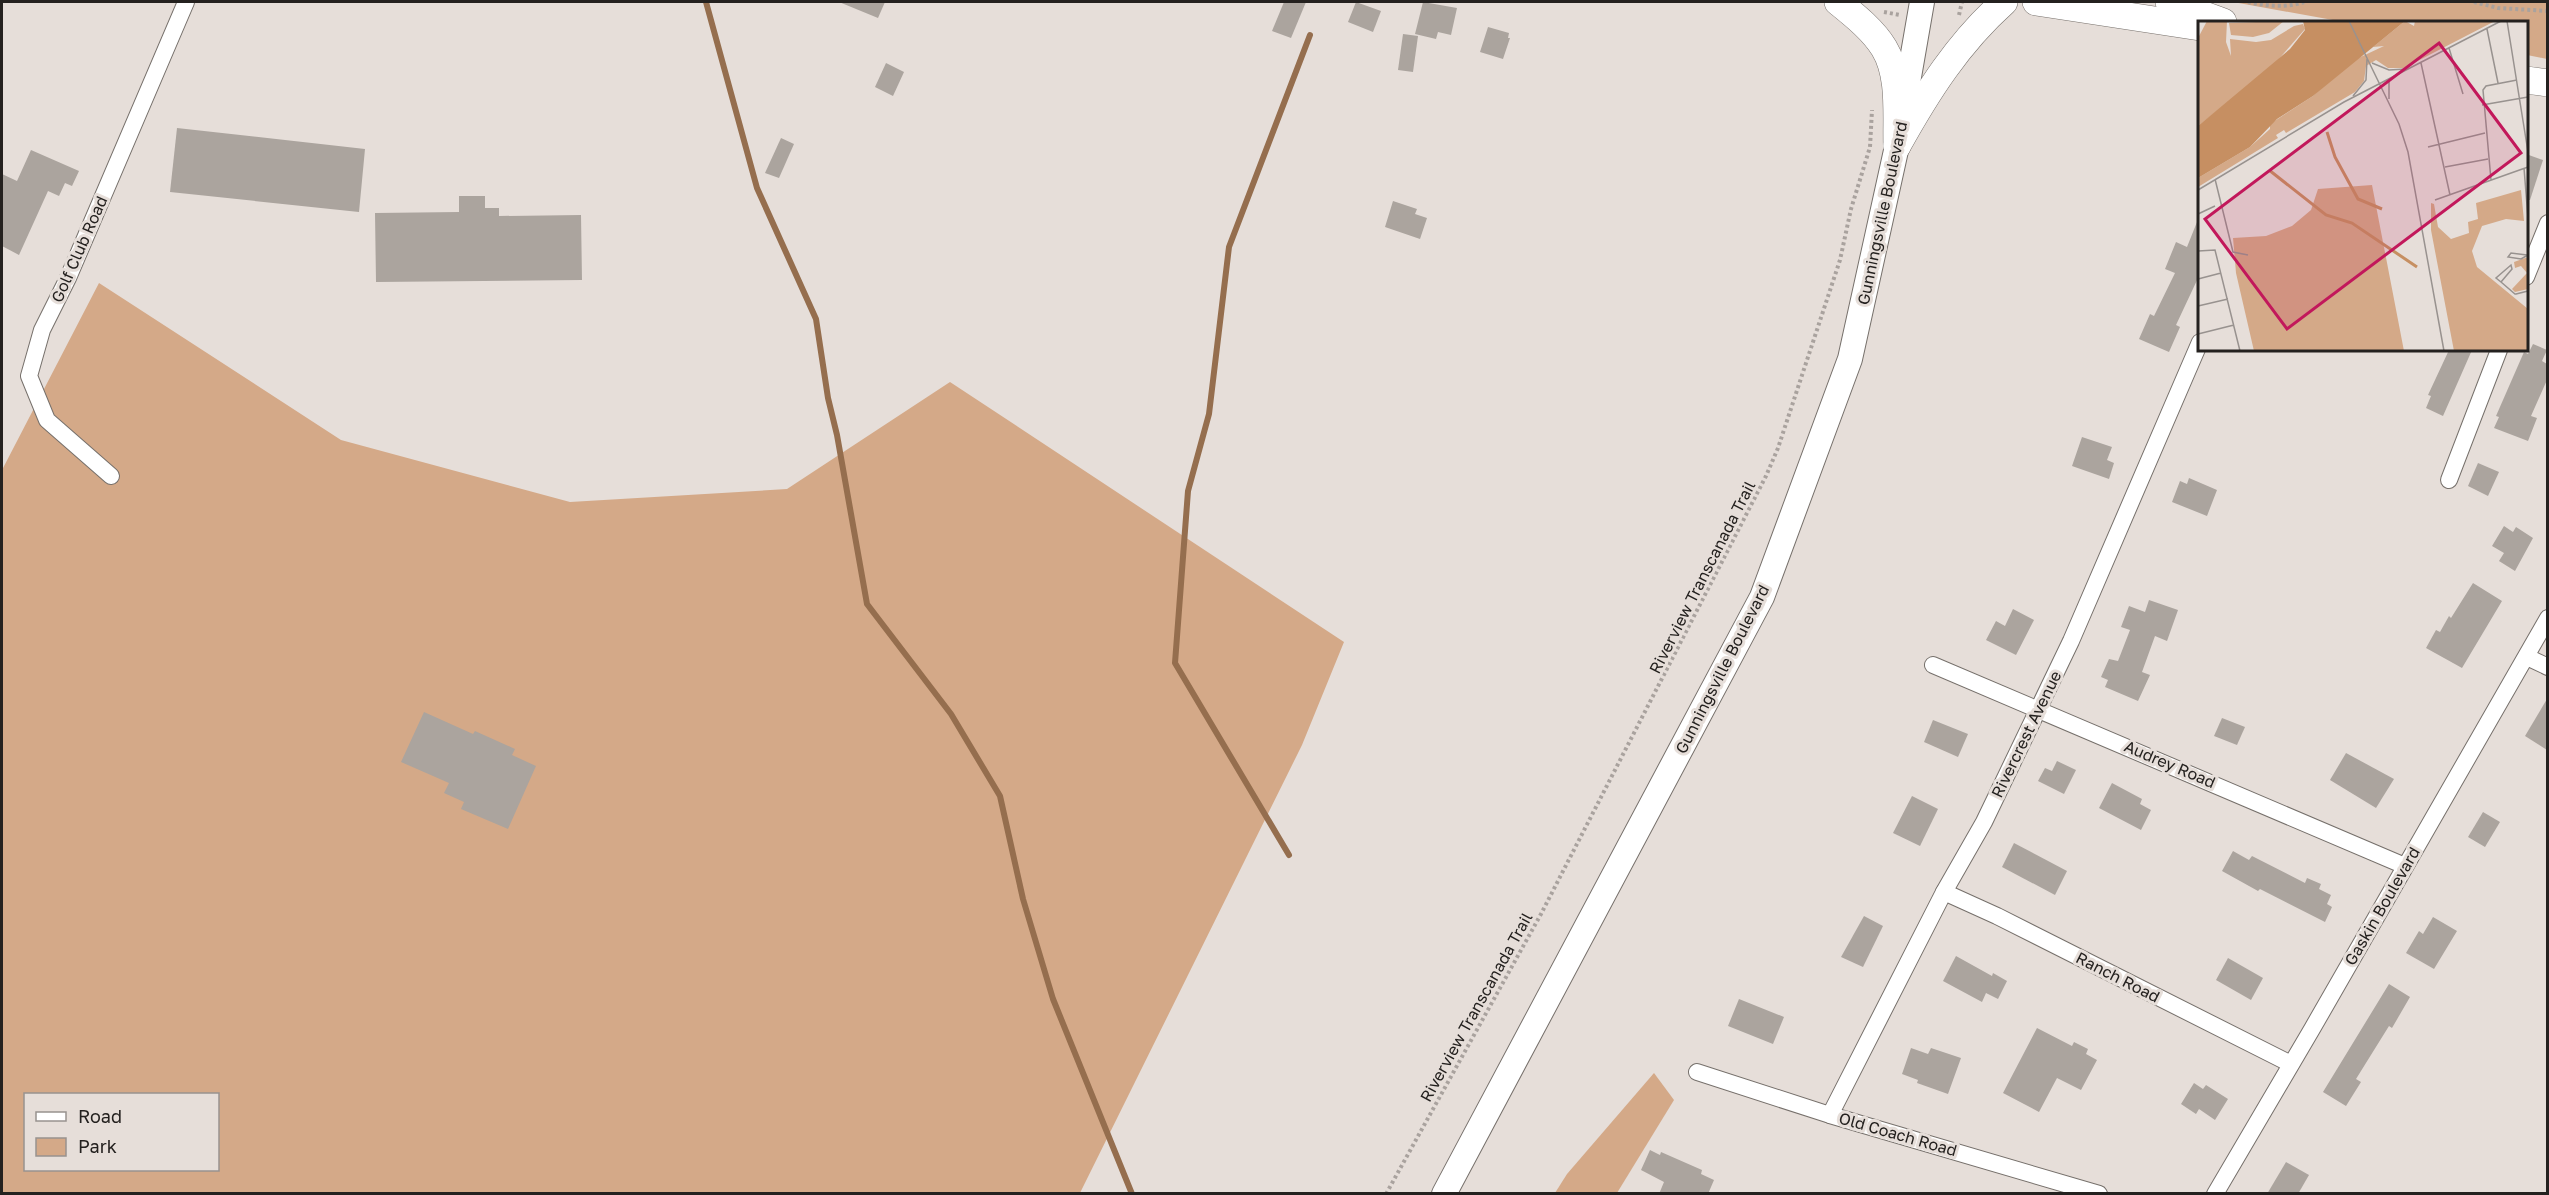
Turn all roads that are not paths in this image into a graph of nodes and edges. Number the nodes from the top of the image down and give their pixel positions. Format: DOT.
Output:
graph roads {
  1 [pos="186,2"];
  2 [pos="1838,2"];
  3 [pos="2004,2"];
  4 [pos="2036,2"];
  5 [pos="2169,2"];
  6 [pos="1921,10"];
  7 [pos="2220,21"];
  8 [pos="2198,27"];
  9 [pos="2528,80"];
  10 [pos="2547,83"];
  11 [pos="1897,146"];
  12 [pos="2547,223"];
  13 [pos="2528,272"];
  14 [pos="2198,344"];
  15 [pos="2499,351"];
  16 [pos="111,476"];
  17 [pos="2449,480"];
  18 [pos="2547,618"];
  19 [pos="2527,657"];
  20 [pos="1933,665"];
  21 [pos="2547,667"];
  22 [pos="2037,708"];
  23 [pos="2405,866"];
  24 [pos="1944,892"];
  25 [pos="2291,1064"];
  26 [pos="1697,1072"];
  27 [pos="1830,1114"];
  28 [pos="1444,1194"];
  29 [pos="2099,1194"];
  30 [pos="2215,1194"];
  1 -- 16 [label="street, Golf Club Road"];
  2 -- 11 [label="main road"];
  3 -- 11 [label="main road"];
  4 -- 8 [label="main road"];
  5 -- 7 [label="main road"];
  6 -- 11 [label="main road, Gunningsville Boulevard"];
  9 -- 10 [label="main road"];
  11 -- 28 [label="main road, Gunningsville Boulevard"];
  12 -- 13 [label="street"];
  14 -- 22 [label="street, Rivercrest Avenue"];
  15 -- 17 [label="street"];
  18 -- 19 [label="street, Gaskin Boulevard"];
  19 -- 21 [label="street"];
  19 -- 23 [label="street, Gaskin Boulevard"];
  20 -- 22 [label="street, Audrey Road"];
  22 -- 23 [label="street, Audrey Road"];
  22 -- 24 [label="street, Rivercrest Avenue"];
  23 -- 25 [label="street, Gaskin Boulevard"];
  24 -- 25 [label="street, Ranch Road"];
  24 -- 27 [label="street, Rivercrest Avenue"];
  25 -- 30 [label="street, Gaskin Boulevard"];
  26 -- 27 [label="street, Old Coach Road"];
  27 -- 29 [label="street, Old Coach Road"];
}
